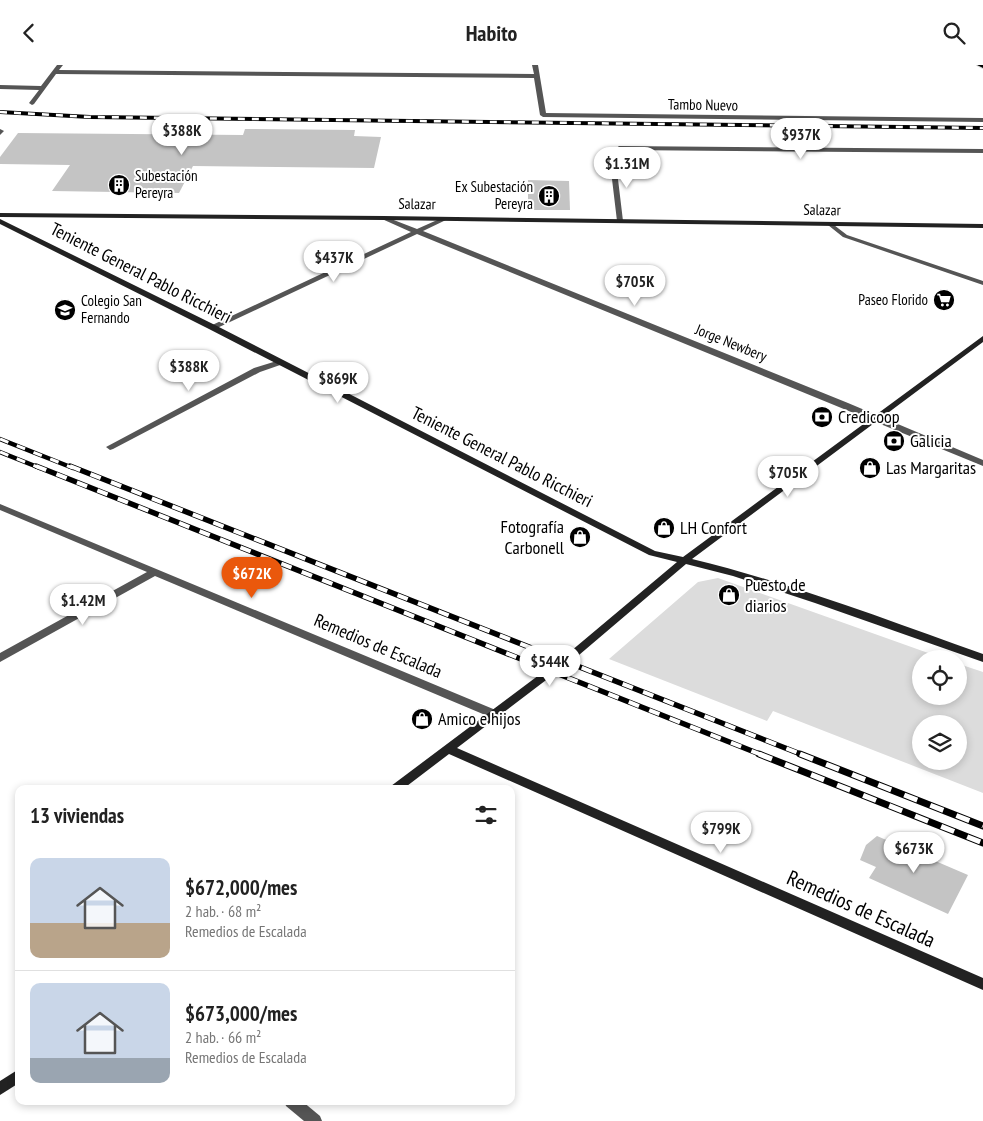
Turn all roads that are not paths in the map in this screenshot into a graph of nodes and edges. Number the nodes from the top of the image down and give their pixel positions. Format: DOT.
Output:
graph roads {
  1 [pos="60,65"];
  2 [pos="535,65"];
  3 [pos="55,72"];
  4 [pos="537,76"];
  5 [pos="0,87"];
  6 [pos="42,88"];
  7 [pos="32,103"];
  8 [pos="983,120"];
  9 [pos="983,151"];
  10 [pos="0,215"];
  11 [pos="384,218"];
  12 [pos="446,218"];
  13 [pos="0,221"];
  14 [pos="620,221"];
  15 [pos="830,224"];
  16 [pos="983,226"];
  17 [pos="420,231"];
  18 [pos="983,283"];
  19 [pos="212,327"];
  20 [pos="983,338"];
  21 [pos="280,362"];
  22 [pos="877,418"];
  23 [pos="110,447"];
  24 [pos="983,463"];
  25 [pos="0,507"];
  26 [pos="686,560"];
  27 [pos="155,572"];
  28 [pos="0,658"];
  29 [pos="983,659"];
  30 [pos="494,714"];
  31 [pos="448,749"];
  32 [pos="400,785"];
  33 [pos="983,984"];
  34 [pos="15,1078"];
  35 [pos="0,1089"];
  36 [pos="296,1105"];
  37 [pos="315,1121"];
  1 -- 3 [label="street"];
  2 -- 4 [label="street"];
  3 -- 4 [label="street"];
  3 -- 6 [label="street"];
  4 -- 8 [label="street, Tambo Nuevo"];
  5 -- 6 [label="street"];
  6 -- 7 [label="street"];
  9 -- 14 [label="street"];
  10 -- 11 [label="street, Salazar"];
  11 -- 12 [label="street, Salazar"];
  11 -- 17 [label="street, Jorge Newbery"];
  12 -- 14 [label="street, Salazar"];
  12 -- 17 [label="street"];
  13 -- 19 [label="street, Teniente General Pablo Ricchieri"];
  14 -- 15 [label="street, Salazar"];
  15 -- 16 [label="street, Salazar"];
  15 -- 18 [label="street"];
  17 -- 19 [label="street"];
  17 -- 22 [label="street, Jorge Newbery"];
  19 -- 21 [label="street, Teniente General Pablo Ricchieri"];
  20 -- 22 [label="street"];
  21 -- 23 [label="street"];
  21 -- 26 [label="street, Teniente General Pablo Ricchieri"];
  22 -- 24 [label="street, Jorge Newbery"];
  22 -- 26 [label="street"];
  25 -- 27 [label="street, Remedios de Escalada"];
  26 -- 29 [label="street, Teniente General Pablo Ricchieri"];
  26 -- 30 [label="street"];
  27 -- 28 [label="street"];
  27 -- 30 [label="street, Remedios de Escalada"];
  30 -- 31 [label="street"];
  31 -- 32 [label="street"];
  31 -- 33 [label="street, Remedios de Escalada"];
  34 -- 35 [label="street"];
  36 -- 37 [label="street"];
}
